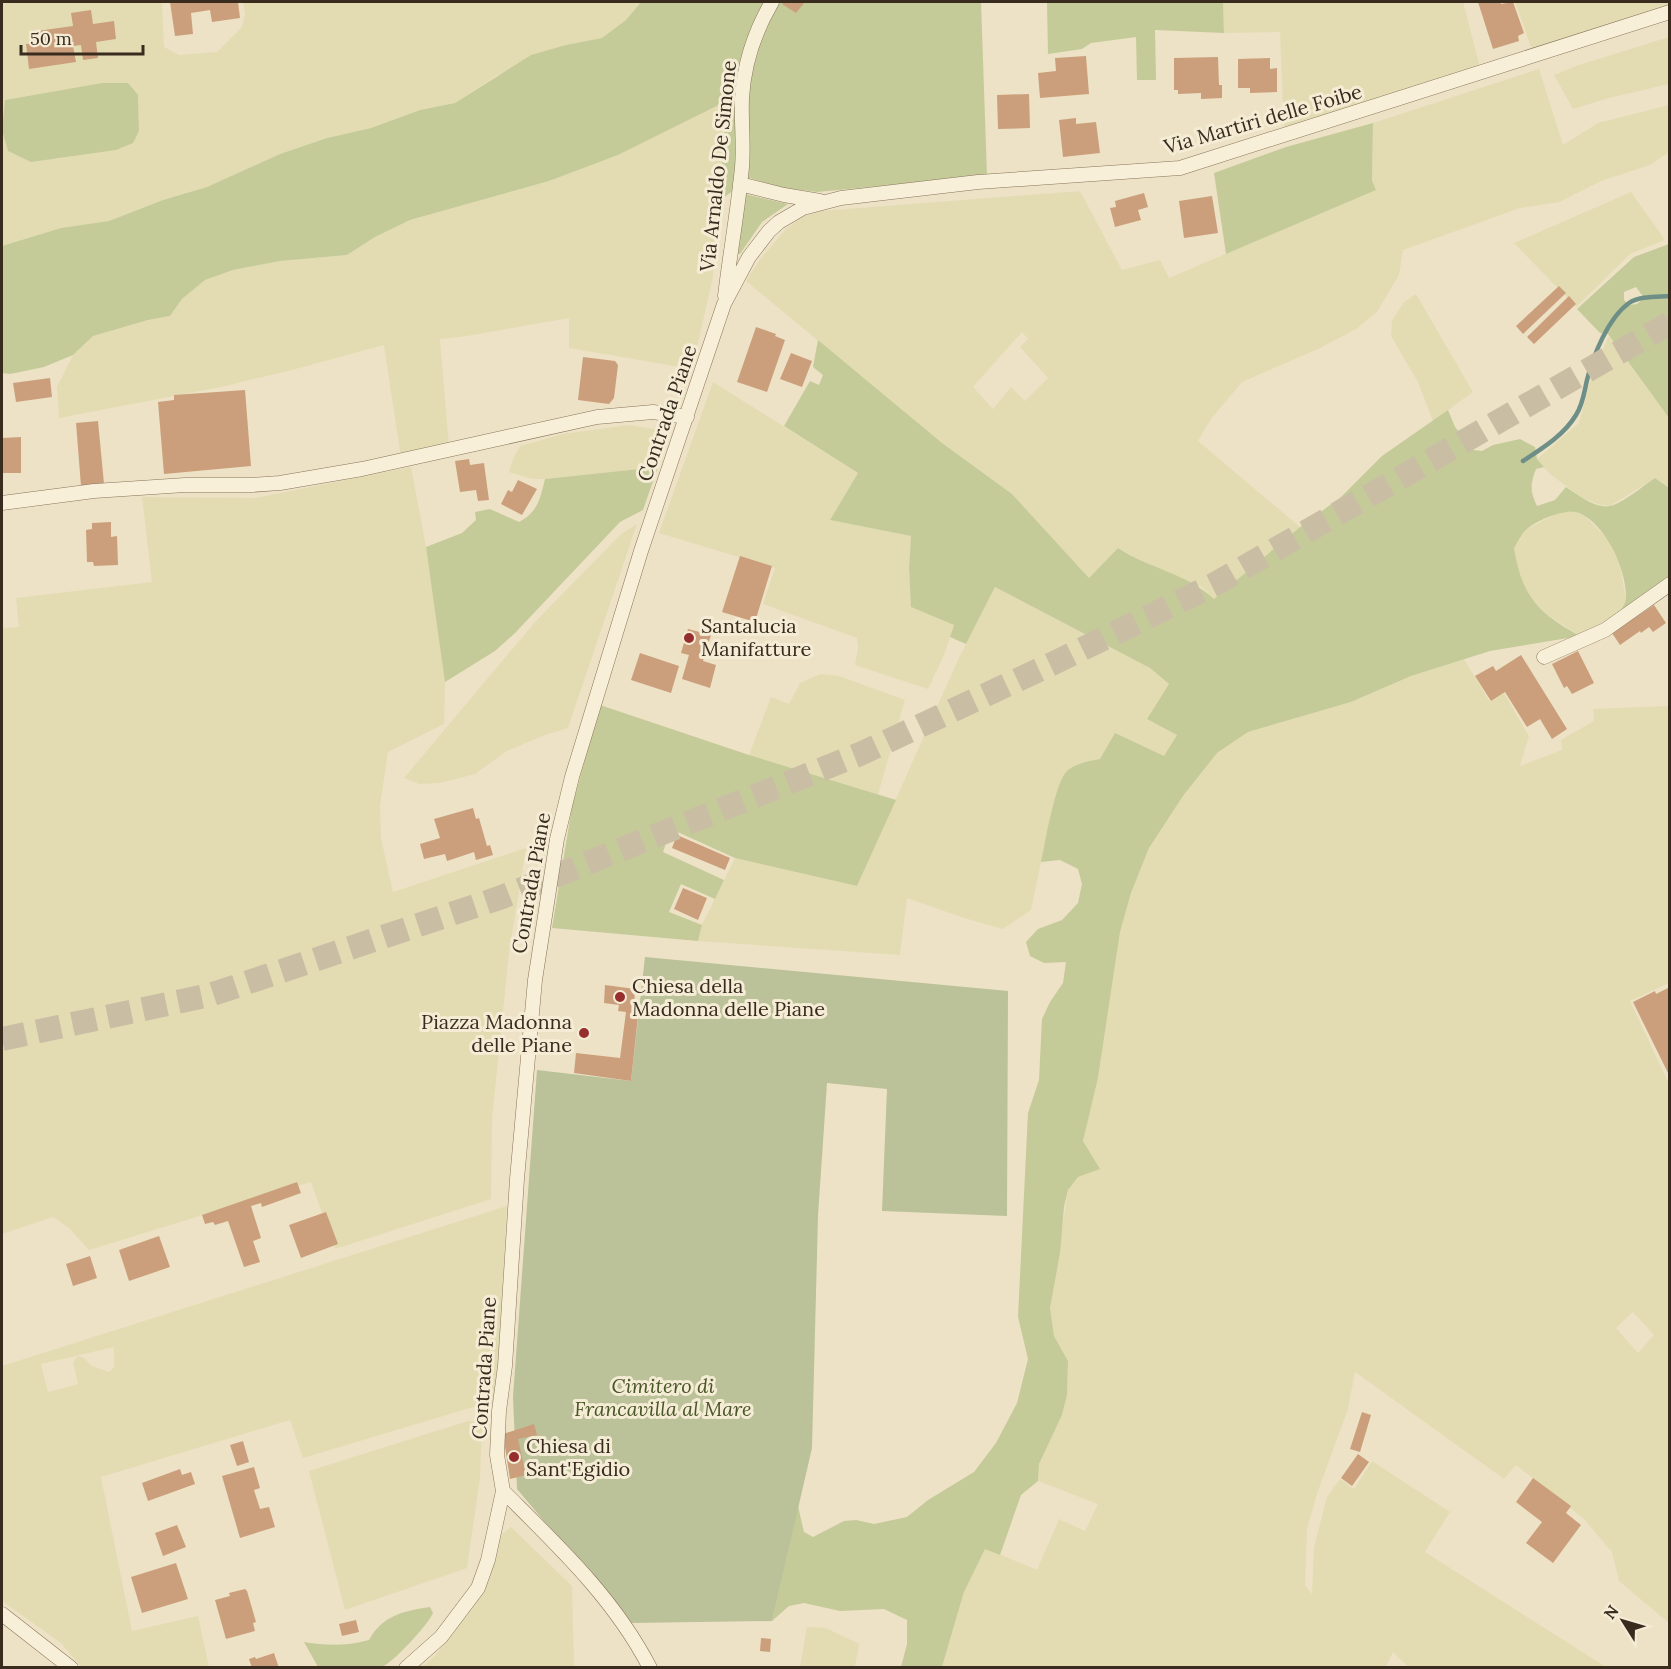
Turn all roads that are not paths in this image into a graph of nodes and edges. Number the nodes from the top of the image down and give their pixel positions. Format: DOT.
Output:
graph roads {
  1 [pos="772,2"];
  2 [pos="1670,12"];
  3 [pos="740,184"];
  4 [pos="823,201"];
  5 [pos="724,304"];
  6 [pos="687,417"];
  7 [pos="2,502"];
  8 [pos="1670,584"];
  9 [pos="1544,657"];
  10 [pos="503,1491"];
  11 [pos="2,1614"];
  12 [pos="71,1668"];
  13 [pos="406,1668"];
  14 [pos="650,1668"];
  1 -- 3 [label="street, Via Arnaldo De Simone"];
  2 -- 4 [label="street, Via Martiri delle Foibe"];
  3 -- 4 [label="street"];
  3 -- 5 [label="street, Via Arnaldo De Simone"];
  4 -- 5 [label="street, Via Martiri delle Foibe"];
  5 -- 6 [label="street, Contrada Piane"];
  6 -- 7 [label="street"];
  6 -- 10 [label="street, Contrada Piane"];
  8 -- 9 [label="street"];
  10 -- 13 [label="street, Contrada Piane"];
  10 -- 14 [label="street"];
  11 -- 12 [label="street"];
}
